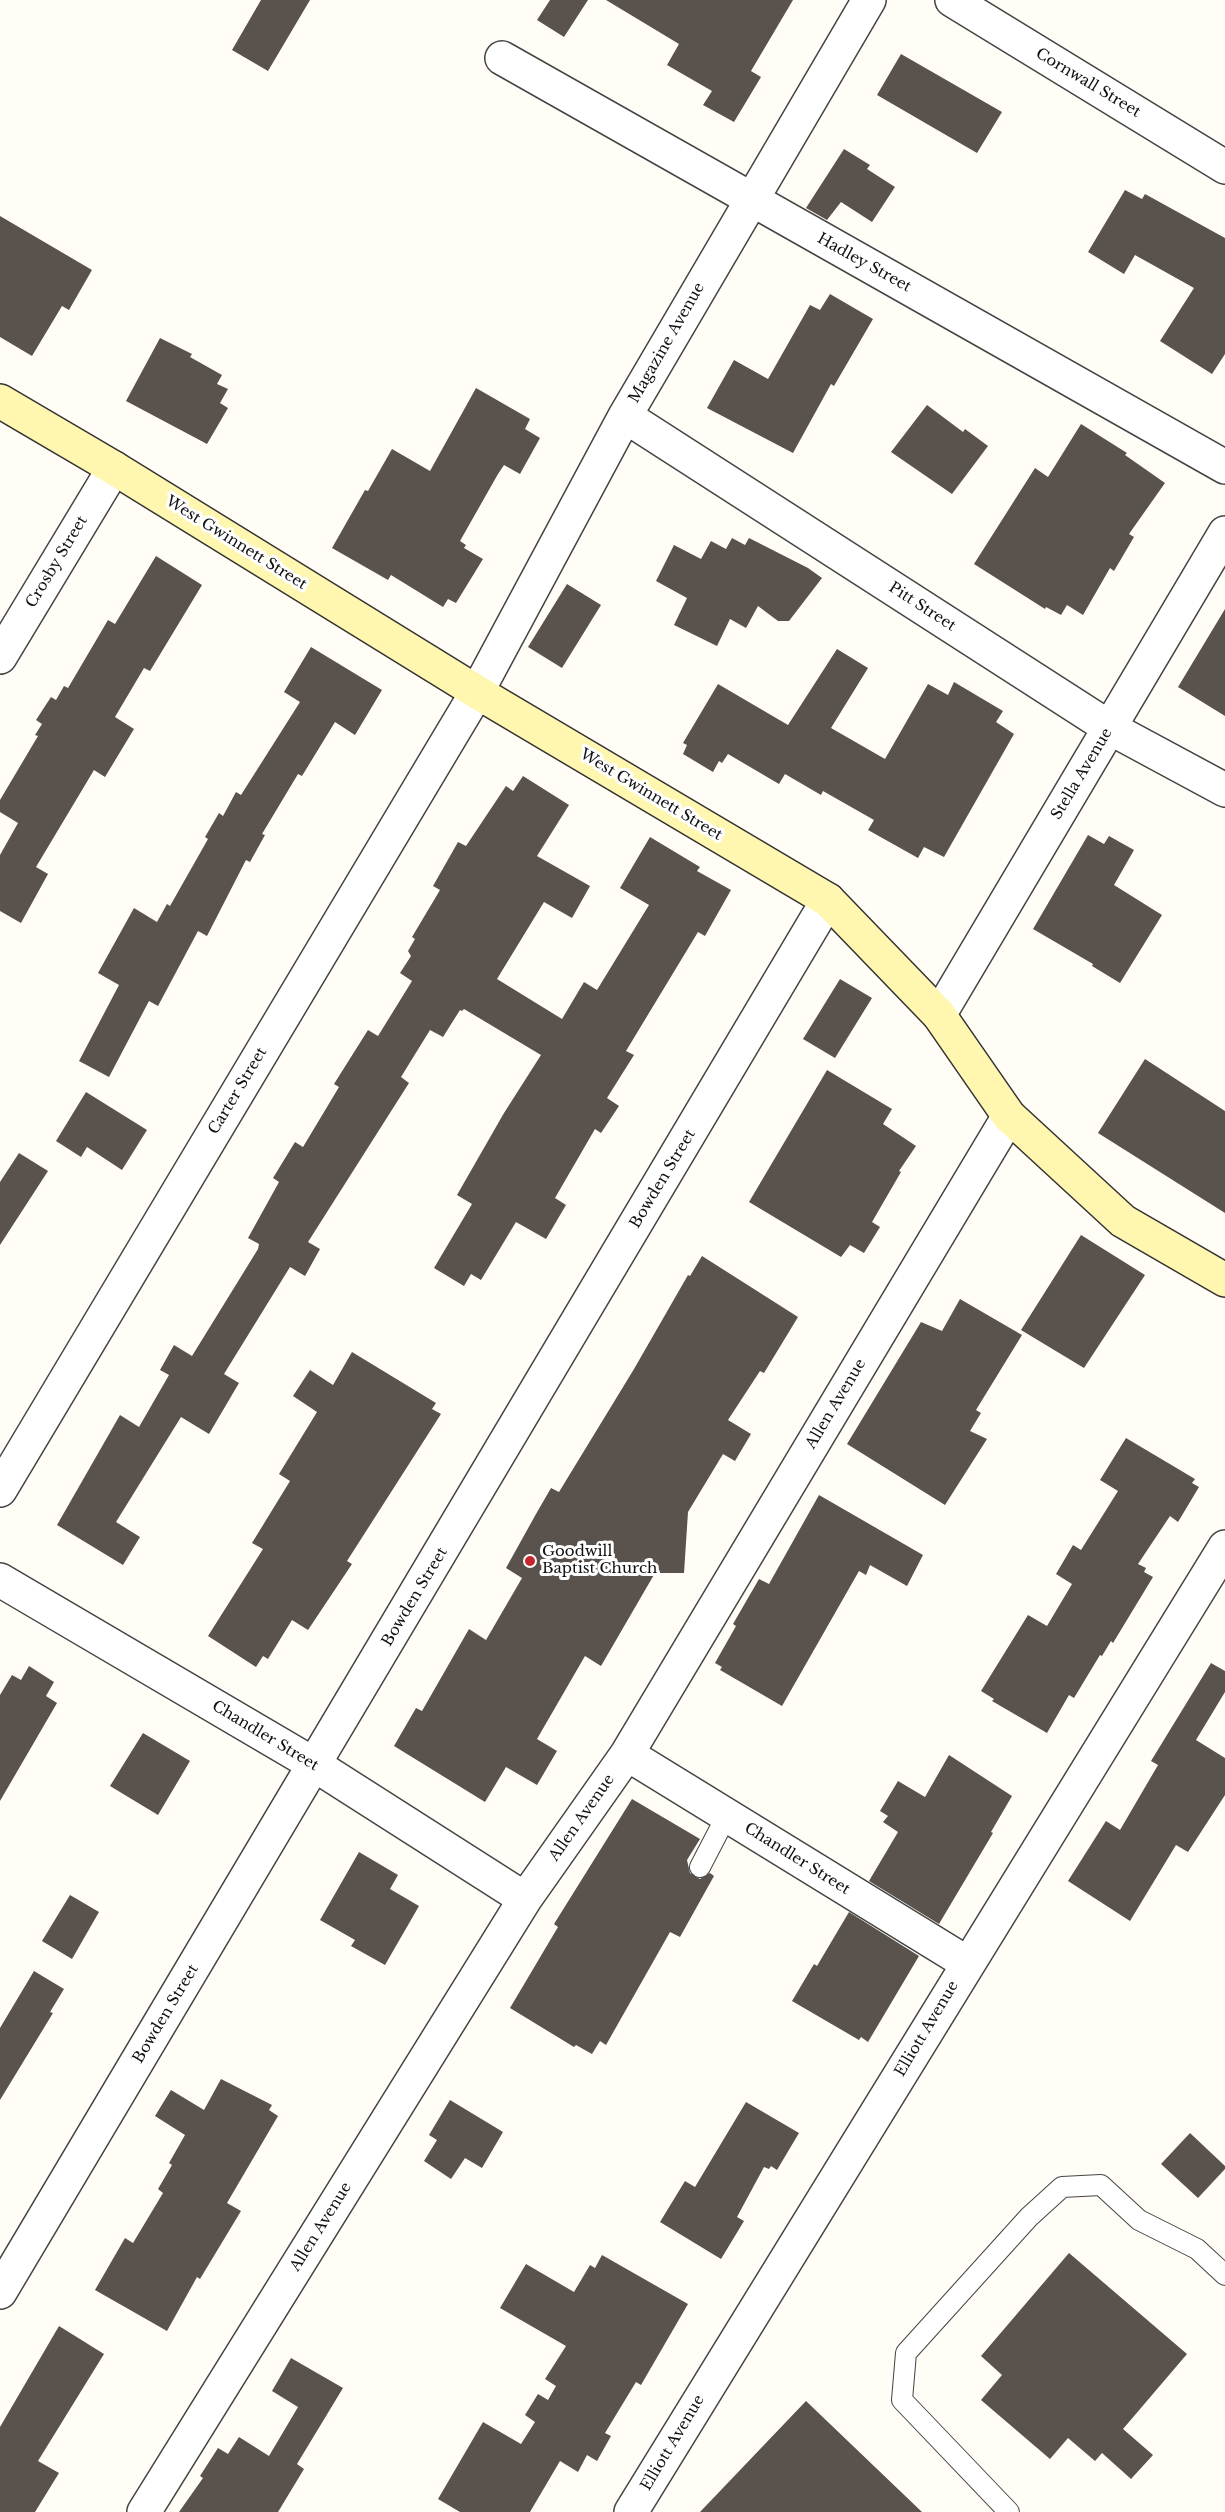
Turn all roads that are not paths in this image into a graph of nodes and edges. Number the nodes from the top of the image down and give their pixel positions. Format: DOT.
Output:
graph roads {
  1 [pos="868,0"];
  2 [pos="952,0"];
  3 [pos="502,58"];
  4 [pos="1225,167"];
  5 [pos="751,199"];
  6 [pos="0,401"];
  7 [pos="625,416"];
  8 [pos="1225,467"];
  9 [pos="114,468"];
  10 [pos="1225,533"];
  11 [pos="0,657"];
  12 [pos="477,692"];
  13 [pos="1110,728"];
  14 [pos="1225,790"];
  15 [pos="828,900"];
  16 [pos="939,1015"];
  17 [pos="1009,1116"];
  18 [pos="1225,1280"];
  19 [pos="0,1490"];
  20 [pos="1225,1547"];
  21 [pos="0,1580"];
  22 [pos="627,1754"];
  23 [pos="315,1765"];
  24 [pos="727,1815"];
  25 [pos="700,1868"];
  26 [pos="525,1899"];
  27 [pos="967,1963"];
  28 [pos="1225,2275"];
  29 [pos="0,2292"];
  30 [pos="144,2512"];
  31 [pos="631,2512"];
  32 [pos="1009,2512"];
  1 -- 5 [label="street, Magazine Avenue"];
  2 -- 4 [label="street, Cornwall Street"];
  3 -- 5 [label="street, Hadley Street"];
  5 -- 7 [label="street, Magazine Avenue"];
  5 -- 8 [label="street, Hadley Street"];
  6 -- 9 [label="main road, West Gwinnett Street"];
  7 -- 12 [label="street, Magazine Avenue"];
  7 -- 13 [label="street, Pitt Street"];
  9 -- 11 [label="street, Crosby Street"];
  9 -- 12 [label="main road, West Gwinnett Street"];
  10 -- 13 [label="street, Stella Avenue"];
  12 -- 15 [label="main road, West Gwinnett Street"];
  12 -- 19 [label="street, Carter Street"];
  13 -- 14 [label="street, Pitt Street"];
  13 -- 16 [label="street, Stella Avenue"];
  15 -- 16 [label="main road, West Gwinnett Street"];
  15 -- 23 [label="street, Bowden Street"];
  16 -- 17 [label="main road, West Gwinnett Street"];
  17 -- 18 [label="main road, West Gwinnett Street"];
  17 -- 22 [label="street, Allen Avenue"];
  20 -- 27 [label="street, Elliott Avenue"];
  21 -- 23 [label="street, Chandler Street"];
  22 -- 24 [label="street, Chandler Street"];
  22 -- 26 [label="street, Allen Avenue"];
  23 -- 26 [label="street, Chandler Street"];
  23 -- 29 [label="street, Bowden Street"];
  24 -- 25 [label="lane"];
  24 -- 27 [label="street, Chandler Street"];
  26 -- 30 [label="street, Allen Avenue"];
  27 -- 31 [label="street, Elliott Avenue"];
  28 -- 32 [label="lane"];
}
